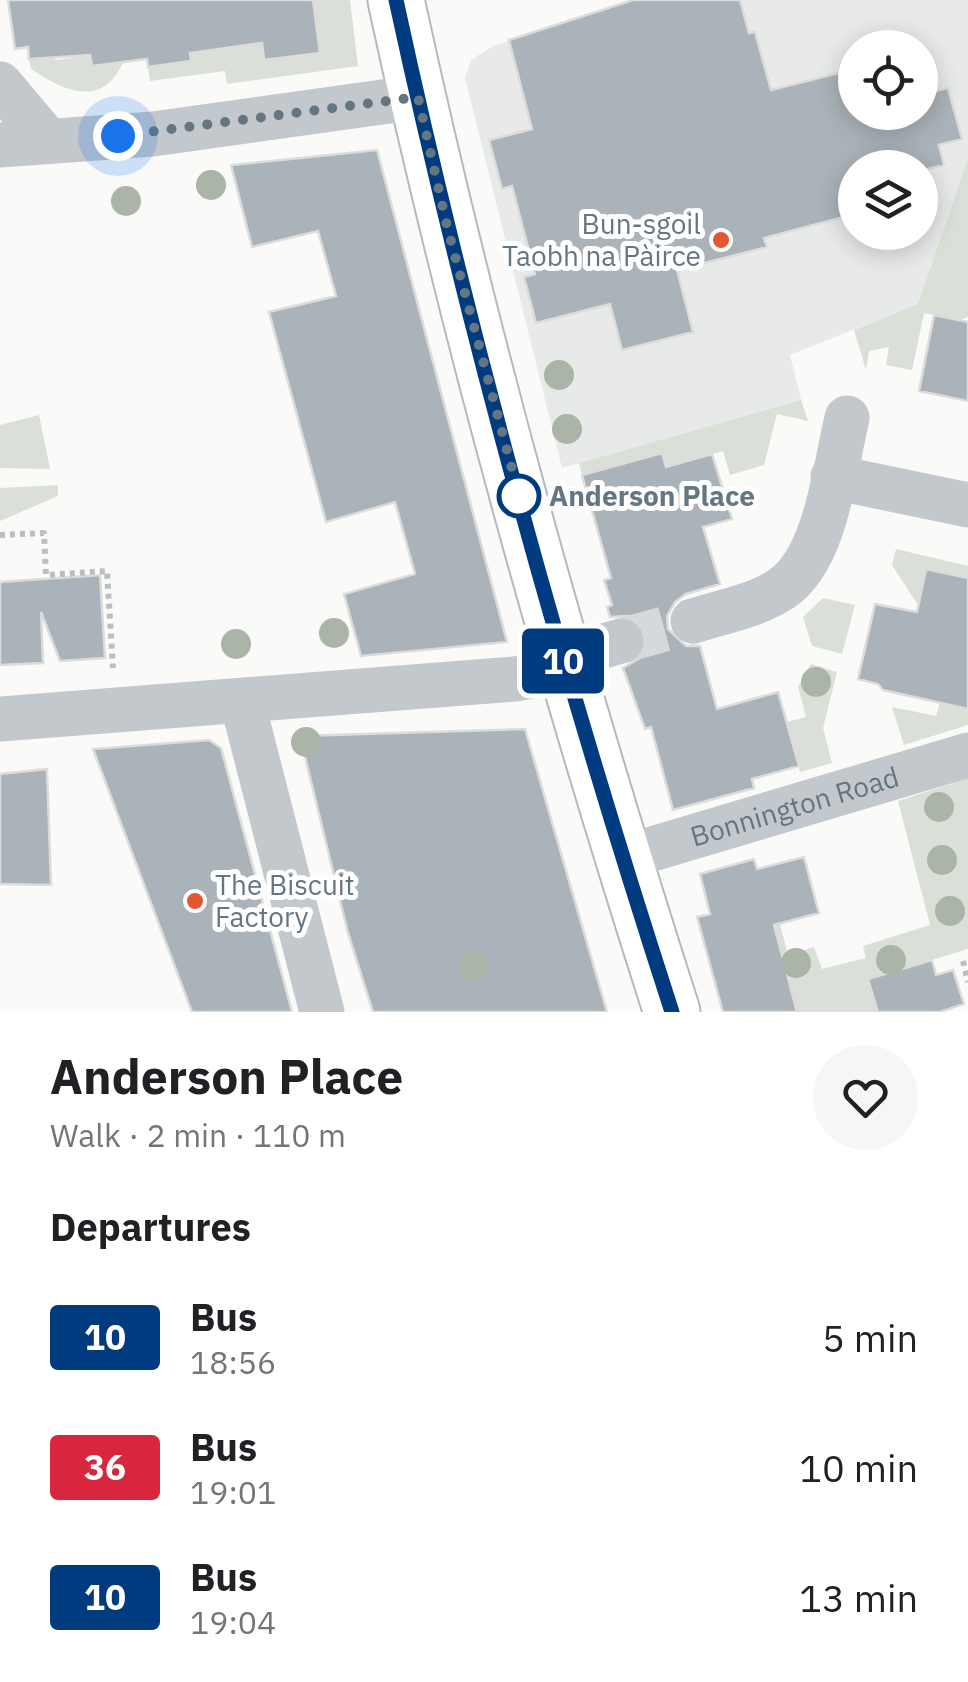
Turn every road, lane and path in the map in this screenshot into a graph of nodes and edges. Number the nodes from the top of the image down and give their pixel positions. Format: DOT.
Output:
graph roads {
  1 [pos="404,2"];
  2 [pos="0,84"];
  3 [pos="418,97"];
  4 [pos="48,141"];
  5 [pos="0,145"];
  6 [pos="847,418"];
  7 [pos="833,477"];
  8 [pos="968,505"];
  9 [pos="0,535"];
  10 [pos="693,621"];
  11 [pos="621,641"];
  12 [pos="564,664"];
  13 [pos="242,701"];
  14 [pos="116,710"];
  15 [pos="0,718"];
  16 [pos="968,755"];
  17 [pos="622,858"];
  18 [pos="963,962"];
  19 [pos="968,982"];
  20 [pos="322,1012"];
  21 [pos="672,1012"];
  1 -- 3 [label="main road"];
  2 -- 4 [label="street"];
  3 -- 4 [label="street"];
  3 -- 12 [label="main road"];
  4 -- 5 [label="street"];
  6 -- 7 [label="street"];
  7 -- 8 [label="street"];
  7 -- 10 [label="street"];
  9 -- 14 [label="path"];
  11 -- 12 [label="street"];
  12 -- 13 [label="street"];
  12 -- 17 [label="main road"];
  13 -- 14 [label="street"];
  13 -- 20 [label="street"];
  14 -- 15 [label="street"];
  16 -- 17 [label="street, Bonnington Road"];
  17 -- 21 [label="main road"];
  18 -- 19 [label="path"];
}
